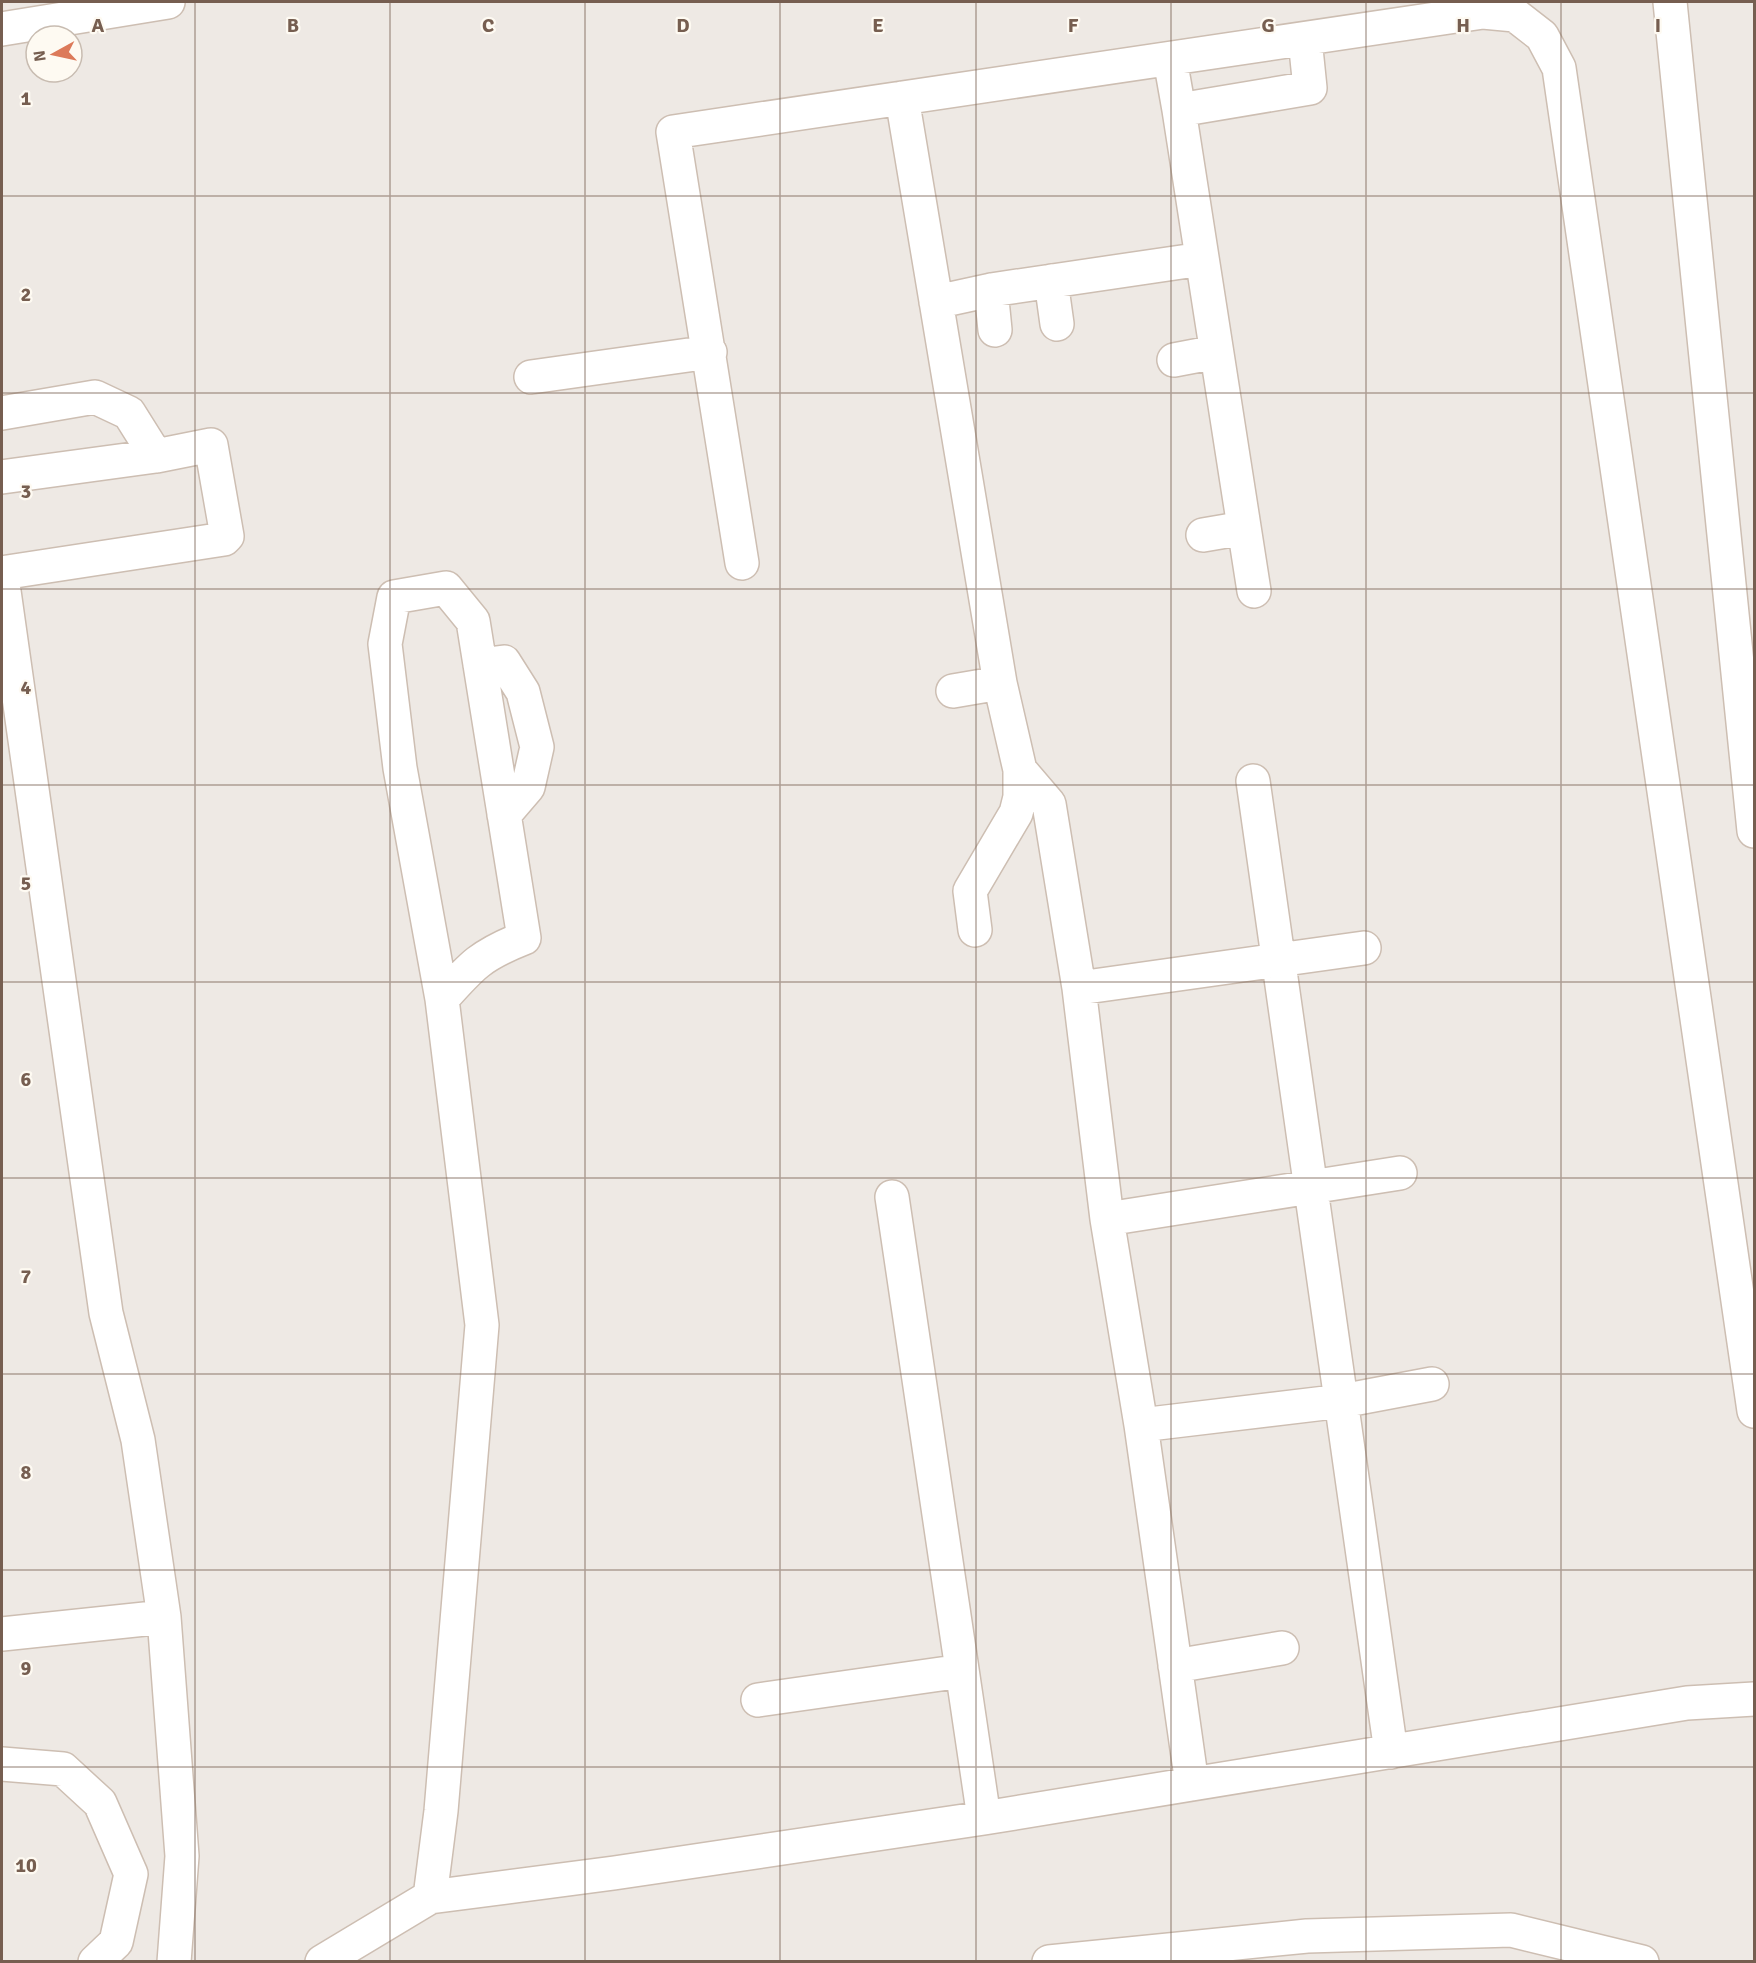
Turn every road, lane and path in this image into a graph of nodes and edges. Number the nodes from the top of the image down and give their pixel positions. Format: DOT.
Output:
graph roads {
  1 [pos="168,2"];
  2 [pos="1670,2"];
  3 [pos="2,29"];
  4 [pos="1305,39"];
  5 [pos="1170,59"];
  6 [pos="902,98"];
  7 [pos="1179,110"];
  8 [pos="1202,260"];
  9 [pos="1051,281"];
  10 [pos="991,290"];
  11 [pos="936,302"];
  12 [pos="1057,324"];
  13 [pos="995,330"];
  14 [pos="710,352"];
  15 [pos="1216,352"];
  16 [pos="1174,360"];
  17 [pos="531,377"];
  18 [pos="2,413"];
  19 [pos="156,456"];
  20 [pos="2,477"];
  21 [pos="1244,528"];
  22 [pos="1203,535"];
  23 [pos="742,563"];
  24 [pos="2,575"];
  25 [pos="1254,591"];
  26 [pos="480,665"];
  27 [pos="1000,683"];
  28 [pos="953,691"];
  29 [pos="1020,770"];
  30 [pos="1253,781"];
  31 [pos="504,815"];
  32 [pos="1755,831"];
  33 [pos="975,930"];
  34 [pos="1364,948"];
  35 [pos="1278,960"];
  36 [pos="1079,988"];
  37 [pos="442,999"];
  38 [pos="1400,1173"];
  39 [pos="1311,1186"];
  40 [pos="892,1197"];
  41 [pos="1107,1219"];
  42 [pos="1432,1384"];
  43 [pos="1342,1401"];
  44 [pos="1755,1411"];
  45 [pos="1141,1425"];
  46 [pos="164,1617"];
  47 [pos="2,1634"];
  48 [pos="1282,1648"];
  49 [pos="1175,1666"];
  50 [pos="962,1671"];
  51 [pos="1755,1699"];
  52 [pos="758,1700"];
  53 [pos="1391,1752"];
  54 [pos="2,1764"];
  55 [pos="1192,1784"];
  56 [pos="984,1818"];
  57 [pos="430,1897"];
  58 [pos="95,1962"];
  59 [pos="174,1962"];
  60 [pos="322,1962"];
  61 [pos="1049,1962"];
  62 [pos="1642,1962"];
  1 -- 3 [label="lane"];
  2 -- 32 [label="lane"];
  4 -- 5 [label="lane"];
  4 -- 7 [label="lane"];
  4 -- 44 [label="lane"];
  5 -- 6 [label="lane"];
  5 -- 7 [label="lane"];
  6 -- 11 [label="lane"];
  6 -- 14 [label="lane"];
  7 -- 8 [label="lane"];
  8 -- 9 [label="lane"];
  8 -- 15 [label="lane"];
  9 -- 10 [label="lane"];
  9 -- 12 [label="lane"];
  10 -- 11 [label="lane"];
  10 -- 13 [label="lane"];
  11 -- 27 [label="lane"];
  14 -- 17 [label="lane"];
  14 -- 23 [label="lane"];
  15 -- 16 [label="lane"];
  15 -- 21 [label="lane"];
  18 -- 19 [label="lane"];
  19 -- 20 [label="lane"];
  19 -- 24 [label="lane"];
  21 -- 22 [label="lane"];
  21 -- 25 [label="lane"];
  24 -- 46 [label="lane"];
  26 -- 31 [label="lane"];
  26 -- 31 [label="lane"];
  26 -- 37 [label="lane"];
  27 -- 28 [label="lane"];
  27 -- 29 [label="lane"];
  29 -- 33 [label="lane"];
  29 -- 36 [label="lane"];
  30 -- 35 [label="lane"];
  31 -- 37 [label="lane"];
  34 -- 35 [label="lane"];
  35 -- 36 [label="lane"];
  35 -- 39 [label="lane"];
  36 -- 41 [label="lane"];
  37 -- 57 [label="lane"];
  38 -- 39 [label="lane"];
  39 -- 41 [label="lane"];
  39 -- 43 [label="lane"];
  40 -- 50 [label="lane"];
  41 -- 45 [label="lane"];
  42 -- 43 [label="lane"];
  43 -- 45 [label="lane"];
  43 -- 53 [label="lane"];
  45 -- 49 [label="lane"];
  46 -- 47 [label="lane"];
  46 -- 59 [label="lane"];
  48 -- 49 [label="lane"];
  49 -- 55 [label="lane"];
  50 -- 52 [label="lane"];
  50 -- 56 [label="lane"];
  51 -- 53 [label="lane"];
  53 -- 55 [label="lane"];
  54 -- 58 [label="lane"];
  55 -- 56 [label="lane"];
  56 -- 57 [label="lane"];
  57 -- 60 [label="lane"];
  61 -- 62 [label="lane"];
}
